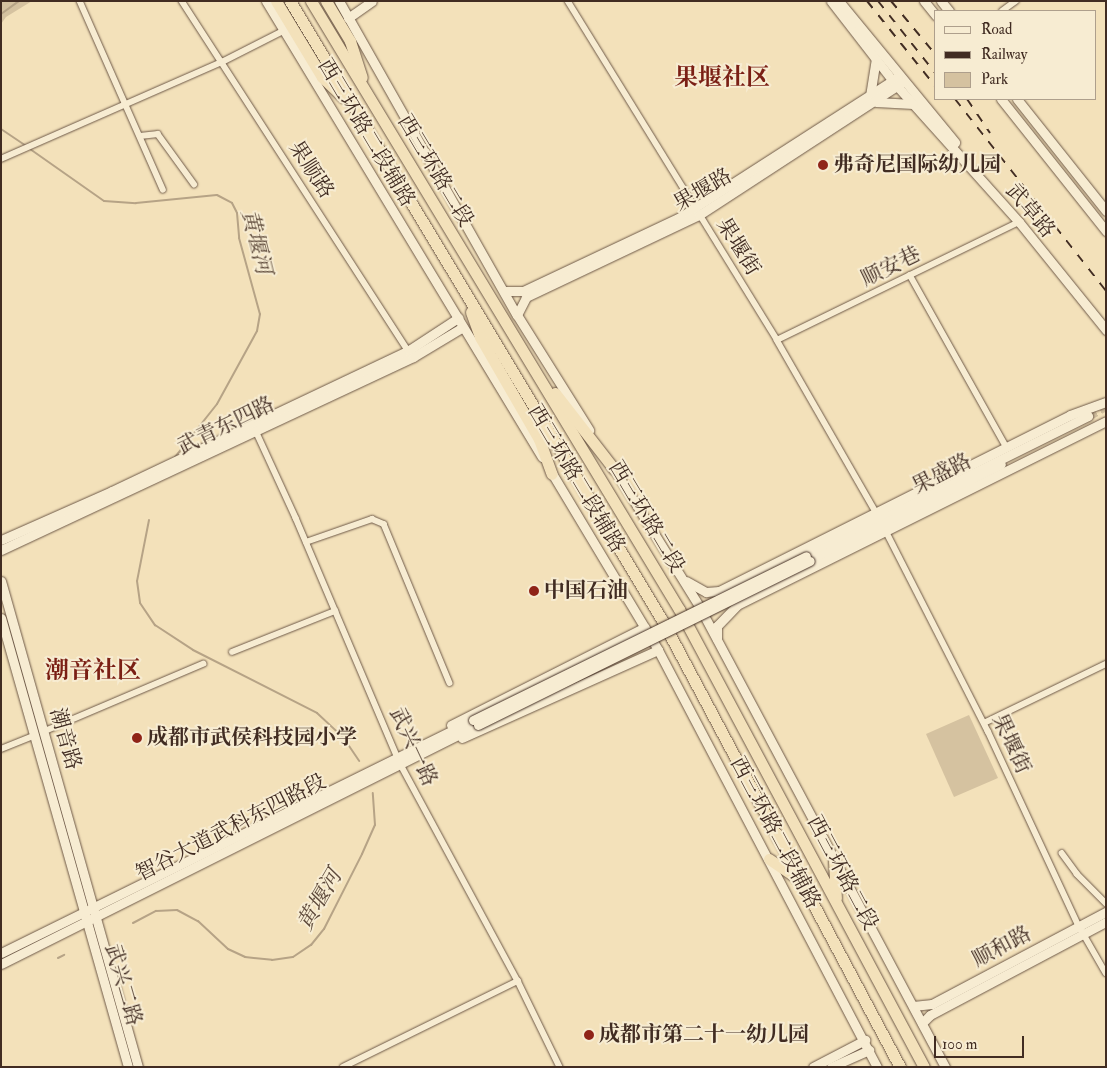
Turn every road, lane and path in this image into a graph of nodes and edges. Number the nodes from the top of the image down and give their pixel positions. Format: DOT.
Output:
graph roads {
  1 [pos="80,1"];
  2 [pos="182,1"];
  3 [pos="266,1"];
  4 [pos="276,1"];
  5 [pos="290,1"];
  6 [pos="311,1"];
  7 [pos="372,1"];
  8 [pos="568,1"];
  9 [pos="831,1"];
  10 [pos="839,1"];
  11 [pos="924,1"];
  12 [pos="1016,1"];
  13 [pos="332,4"];
  14 [pos="1003,10"];
  15 [pos="934,14"];
  16 [pos="348,18"];
  17 [pos="283,31"];
  18 [pos="876,59"];
  19 [pos="222,62"];
  20 [pos="898,81"];
  21 [pos="872,99"];
  22 [pos="370,100"];
  23 [pos="1002,100"];
  24 [pos="1019,100"];
  25 [pos="127,104"];
  26 [pos="913,104"];
  27 [pos="354,107"];
  28 [pos="140,136"];
  29 [pos="1,159"];
  30 [pos="194,184"];
  31 [pos="163,189"];
  32 [pos="1106,211"];
  33 [pos="697,212"];
  34 [pos="1019,222"];
  35 [pos="1106,231"];
  36 [pos="910,275"];
  37 [pos="462,287"];
  38 [pos="504,291"];
  39 [pos="517,315"];
  40 [pos="1106,322"];
  41 [pos="460,323"];
  42 [pos="1106,330"];
  43 [pos="777,340"];
  44 [pos="522,350"];
  45 [pos="411,353"];
  46 [pos="1106,402"];
  47 [pos="1090,418"];
  48 [pos="1106,421"];
  49 [pos="256,431"];
  50 [pos="1006,446"];
  51 [pos="963,468"];
  52 [pos="614,469"];
  53 [pos="552,474"];
  54 [pos="970,488"];
  55 [pos="943,490"];
  56 [pos="902,499"];
  57 [pos="876,512"];
  58 [pos="910,519"];
  59 [pos="886,531"];
  60 [pos="1,540"];
  61 [pos="306,542"];
  62 [pos="1,550"];
  63 [pos="681,577"];
  64 [pos="1,581"];
  65 [pos="335,611"];
  66 [pos="1,618"];
  67 [pos="645,627"];
  68 [pos="717,639"];
  69 [pos="658,650"];
  70 [pos="232,652"];
  71 [pos="203,664"];
  72 [pos="1106,664"];
  73 [pos="450,683"];
  74 [pos="476,722"];
  75 [pos="984,723"];
  76 [pos="45,731"];
  77 [pos="34,736"];
  78 [pos="424,742"];
  79 [pos="1,749"];
  80 [pos="432,749"];
  81 [pos="399,759"];
  82 [pos="1062,853"];
  83 [pos="769,859"];
  84 [pos="834,861"];
  85 [pos="800,879"];
  86 [pos="836,902"];
  87 [pos="1106,903"];
  88 [pos="96,912"];
  89 [pos="1106,912"];
  90 [pos="86,917"];
  91 [pos="1106,922"];
  92 [pos="1081,930"];
  93 [pos="1,954"];
  94 [pos="1,964"];
  95 [pos="1106,973"];
  96 [pos="518,980"];
  97 [pos="914,1006"];
  98 [pos="922,1023"];
  99 [pos="865,1040"];
  100 [pos="869,1050"];
  101 [pos="354,1064"];
  102 [pos="899,1066"];
  103 [pos="128,1067"];
  104 [pos="138,1067"];
  105 [pos="343,1067"];
  106 [pos="560,1067"];
  107 [pos="813,1067"];
  108 [pos="832,1067"];
  109 [pos="877,1067"];
  110 [pos="925,1067"];
  111 [pos="946,1067"];
  1 -- 25 [label="street"];
  2 -- 19 [label="street, 果顺路"];
  3 -- 17 [label="street, 西三环路二段辅路"];
  4 -- 27 [label="highway"];
  5 -- 27 [label="highway, 西三环路二段"];
  6 -- 22 [label="highway, 西三环路二段"];
  7 -- 16 [label="street"];
  8 -- 33 [label="street, 果堰街"];
  9 -- 18 [label="street, 武草路"];
  10 -- 20 [label="street, 武草路"];
  11 -- 15 [label="street"];
  12 -- 14 [label="street"];
  13 -- 16 [label="street, 西三环路二段辅路"];
  13 -- 22 [label="highway"];
  16 -- 38 [label="street, 西三环路二段辅路"];
  17 -- 19 [label="street"];
  17 -- 41 [label="street, 西三环路二段辅路"];
  18 -- 20 [label="street, 武草路"];
  18 -- 21 [label="street"];
  19 -- 25 [label="street"];
  19 -- 45 [label="street, 果顺路"];
  20 -- 21 [label="street, 果堰路"];
  20 -- 26 [label="street, 武草路"];
  20 -- 40 [label="street, 武草路"];
  21 -- 26 [label="street"];
  21 -- 33 [label="street, 果堰路"];
  22 -- 44 [label="highway, 西三环路二段"];
  23 -- 35 [label="street"];
  24 -- 32 [label="street"];
  25 -- 28 [label="street"];
  25 -- 29 [label="street"];
  26 -- 34 [label="street, 武草路"];
  27 -- 37 [label="highway, 西三环路二段"];
  28 -- 30 [label="street"];
  28 -- 31 [label="street"];
  33 -- 38 [label="street, 果堰路"];
  33 -- 39 [label="street, 果堰路"];
  33 -- 43 [label="street, 果堰街"];
  34 -- 36 [label="street, 顺安巷"];
  34 -- 42 [label="street, 武草路"];
  36 -- 43 [label="street, 顺安巷"];
  36 -- 50 [label="street"];
  37 -- 53 [label="highway"];
  37 -- 85 [label="highway, 西三环路二段"];
  38 -- 39 [label="street, 西三环路二段辅路"];
  39 -- 52 [label="street, 西三环路二段辅路"];
  41 -- 45 [label="street, 武青东四路"];
  41 -- 53 [label="street, 西三环路二段辅路"];
  43 -- 57 [label="street, 果堰街"];
  44 -- 52 [label="highway"];
  44 -- 86 [label="highway, 西三环路二段"];
  45 -- 49 [label="street, 武青东四路"];
  45 -- 60 [label="street, 武青东四路"];
  46 -- 50 [label="street"];
  47 -- 55 [label="street, 果盛路"];
  48 -- 54 [label="street"];
  49 -- 61 [label="street, 武兴一路"];
  49 -- 62 [label="street, 武青东四路"];
  50 -- 51 [label="street"];
  51 -- 55 [label="street"];
  51 -- 56 [label="street"];
  52 -- 63 [label="street, 西三环路二段辅路"];
  53 -- 67 [label="street, 西三环路二段辅路"];
  54 -- 55 [label="street"];
  54 -- 58 [label="street"];
  55 -- 56 [label="street"];
  55 -- 58 [label="street"];
  55 -- 74 [label="street, 果盛路, bridge"];
  56 -- 57 [label="street"];
  57 -- 63 [label="street"];
  58 -- 59 [label="street"];
  59 -- 68 [label="street"];
  59 -- 75 [label="street, 果堰街"];
  61 -- 65 [label="street, 武兴一路"];
  61 -- 73 [label="street"];
  63 -- 68 [label="street, 西三环路二段辅路"];
  64 -- 76 [label="street, 潮音路"];
  65 -- 70 [label="street"];
  65 -- 81 [label="street, 武兴一路"];
  66 -- 77 [label="street, 潮音路"];
  67 -- 69 [label="street, 西三环路二段辅路"];
  67 -- 78 [label="street"];
  68 -- 84 [label="street, 西三环路二段辅路"];
  69 -- 80 [label="street"];
  69 -- 83 [label="street, 西三环路二段辅路"];
  71 -- 76 [label="street"];
  72 -- 75 [label="street"];
  74 -- 78 [label="street"];
  74 -- 80 [label="street, 智谷大道武科东四路段"];
  75 -- 92 [label="street, 果堰街"];
  76 -- 88 [label="street, 潮音路"];
  77 -- 79 [label="street"];
  77 -- 90 [label="street, 潮音路"];
  78 -- 81 [label="street"];
  80 -- 81 [label="street, 智谷大道武科东四路段"];
  81 -- 88 [label="street, 智谷大道武科东四路段"];
  81 -- 96 [label="street, 武兴一路"];
  82 -- 87 [label="street"];
  83 -- 85 [label="highway"];
  83 -- 99 [label="street, 西三环路二段辅路"];
  84 -- 86 [label="highway"];
  84 -- 97 [label="street, 西三环路二段辅路"];
  85 -- 102 [label="highway, 西三环路二段"];
  86 -- 110 [label="highway, 西三环路二段"];
  88 -- 90 [label="street, 智谷大道武科东四路段"];
  88 -- 104 [label="street, 潮音路"];
  89 -- 92 [label="street, 顺和路"];
  90 -- 93 [label="street, 智谷大道武科东四路段"];
  90 -- 94 [label="street, 智谷大道武科东四路段"];
  90 -- 103 [label="street, 武兴二路"];
  91 -- 92 [label="street, 顺和路"];
  92 -- 95 [label="street, 果堰街"];
  92 -- 97 [label="street, 顺和路"];
  92 -- 98 [label="street, 顺和路"];
  96 -- 101 [label="street"];
  96 -- 106 [label="street, 武兴一路"];
  97 -- 98 [label="street, 西三环路二段辅路"];
  98 -- 111 [label="street, 西三环路二段辅路"];
  99 -- 100 [label="street, 西三环路二段辅路"];
  99 -- 107 [label="street"];
  100 -- 108 [label="street"];
  100 -- 109 [label="street, 西三环路二段辅路"];
  101 -- 105 [label="street"];
}
